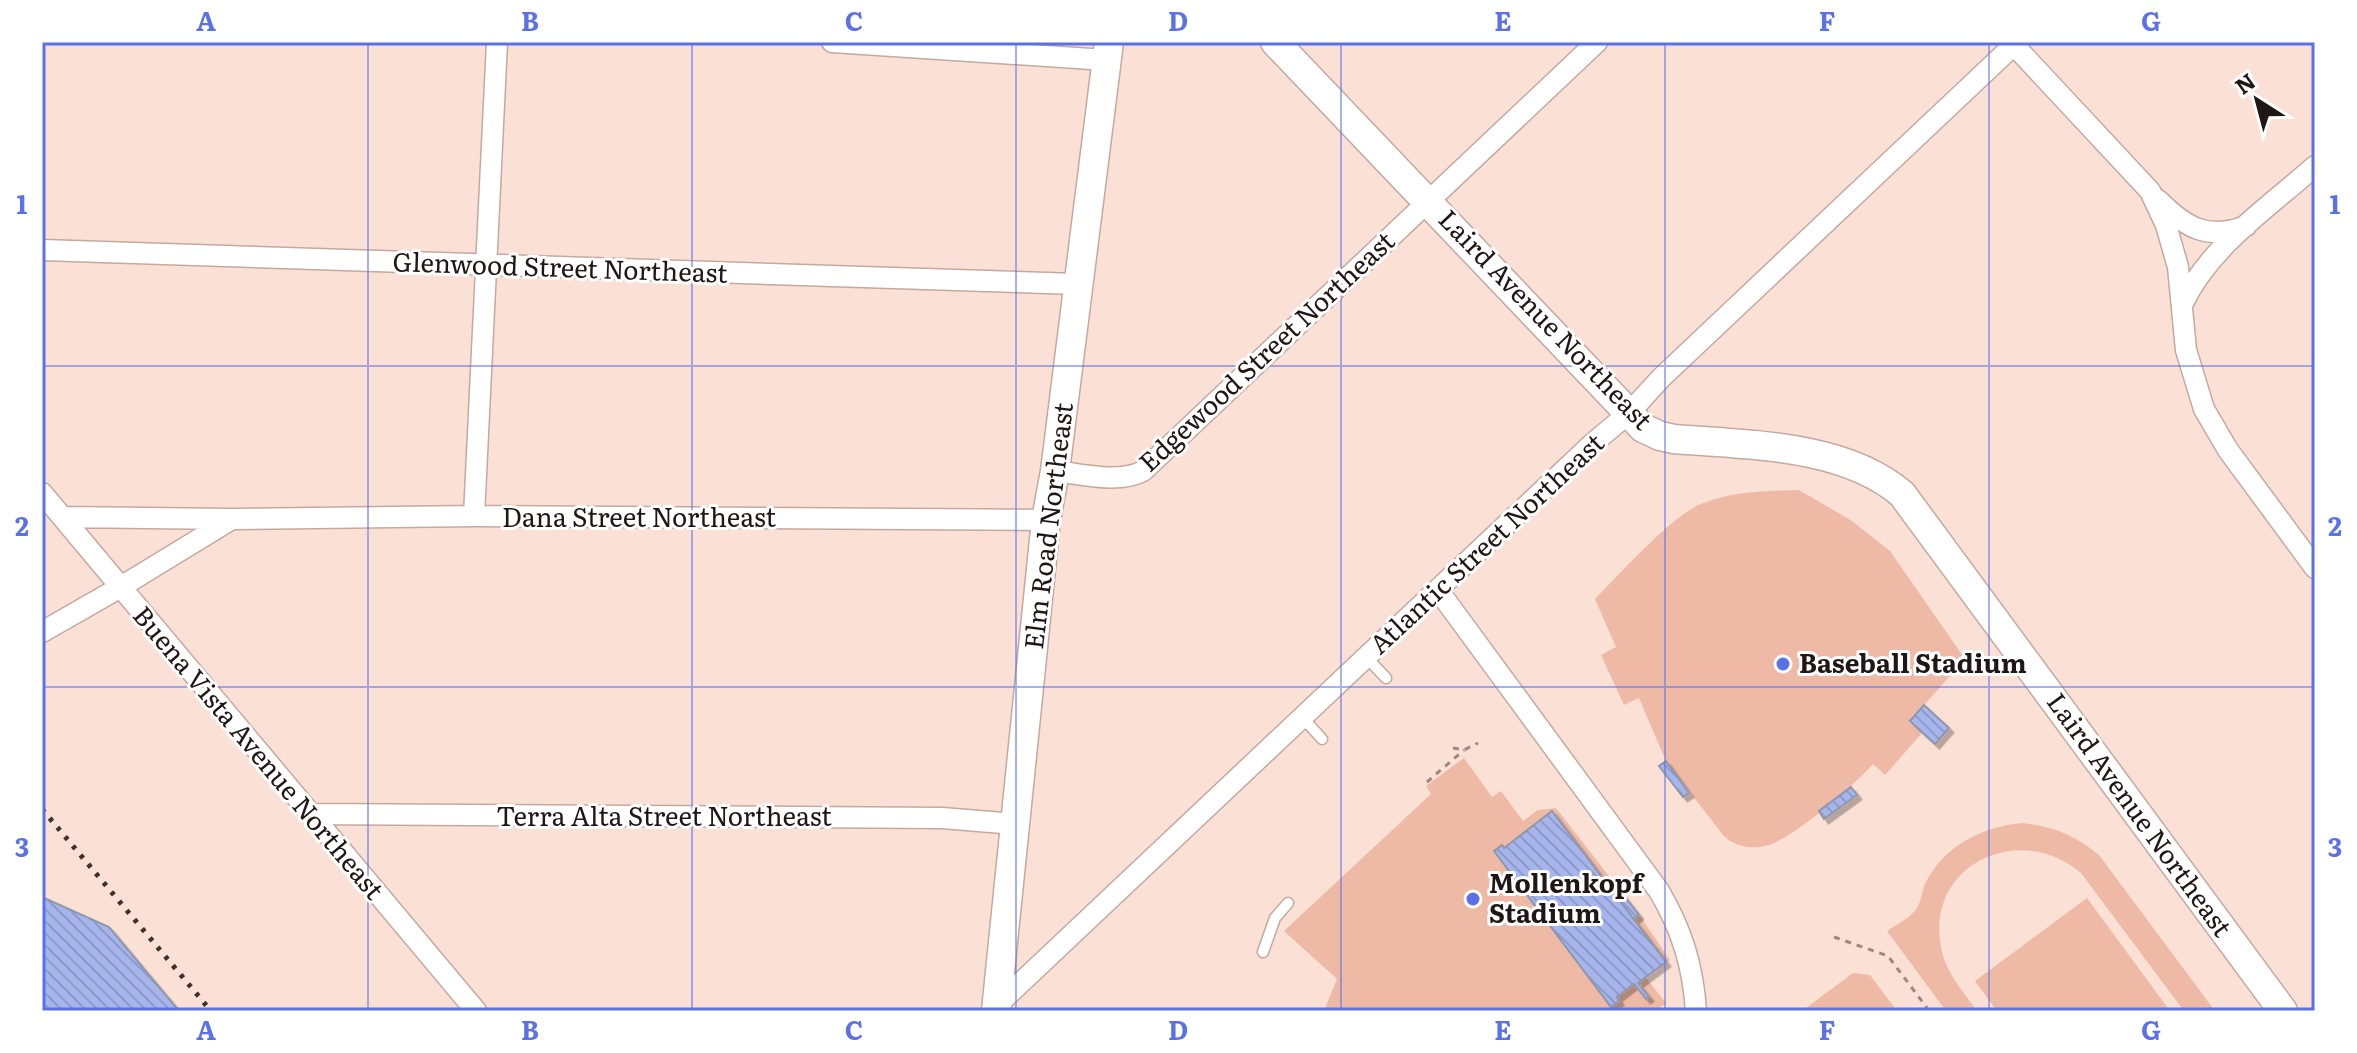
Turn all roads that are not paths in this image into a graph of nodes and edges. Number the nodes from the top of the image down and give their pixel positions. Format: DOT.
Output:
graph roads {
  1 [pos="497,42"];
  2 [pos="832,42"];
  3 [pos="1275,42"];
  4 [pos="1597,42"];
  5 [pos="2014,43"];
  6 [pos="1107,51"];
  7 [pos="2315,166"];
  8 [pos="2150,191"];
  9 [pos="1428,201"];
  10 [pos="2248,225"];
  11 [pos="42,250"];
  12 [pos="487,266"];
  13 [pos="1077,284"];
  14 [pos="2183,303"];
  15 [pos="1629,413"];
  16 [pos="1055,471"];
  17 [pos="42,493"];
  18 [pos="474,516"];
  19 [pos="62,517"];
  20 [pos="232,519"];
  21 [pos="1046,520"];
  22 [pos="2315,568"];
  23 [pos="119,588"];
  24 [pos="1438,590"];
  25 [pos="42,632"];
  26 [pos="1367,658"];
  27 [pos="1386,678"];
  28 [pos="1303,718"];
  29 [pos="1322,739"];
  30 [pos="312,814"];
  31 [pos="1015,824"];
  32 [pos="1288,903"];
  33 [pos="1263,952"];
  34 [pos="994,1010"];
  35 [pos="476,1011"];
  36 [pos="1696,1011"];
  37 [pos="2283,1011"];
  1 -- 12 [label="street"];
  2 -- 6 [label="street"];
  3 -- 9 [label="street, Laird Avenue Northeast"];
  4 -- 9 [label="street, Edgewood Street Northeast"];
  5 -- 8 [label="street"];
  5 -- 15 [label="street, Atlantic Street Northeast"];
  6 -- 13 [label="street, Elm Road Northeast"];
  7 -- 10 [label="street"];
  8 -- 10 [label="street"];
  8 -- 14 [label="street"];
  9 -- 15 [label="street, Laird Avenue Northeast"];
  9 -- 16 [label="street, Edgewood Street Northeast"];
  10 -- 14 [label="street"];
  11 -- 12 [label="street, Glenwood Street Northeast"];
  12 -- 13 [label="street, Glenwood Street Northeast"];
  12 -- 18 [label="street"];
  13 -- 16 [label="street, Elm Road Northeast"];
  14 -- 22 [label="street"];
  15 -- 24 [label="street, Atlantic Street Northeast"];
  15 -- 37 [label="street, Laird Avenue Northeast"];
  16 -- 21 [label="street, Elm Road Northeast"];
  17 -- 19 [label="street, Buena Vista Avenue Northeast"];
  18 -- 20 [label="street, Dana Street Northeast"];
  18 -- 21 [label="street, Dana Street Northeast"];
  19 -- 20 [label="street, Dana Street Northeast"];
  19 -- 23 [label="street, Buena Vista Avenue Northeast"];
  20 -- 23 [label="street"];
  21 -- 31 [label="street, Elm Road Northeast"];
  23 -- 25 [label="street"];
  23 -- 30 [label="street, Buena Vista Avenue Northeast"];
  24 -- 26 [label="street, Atlantic Street Northeast"];
  24 -- 36 [label="street"];
  26 -- 27 [label="lane"];
  26 -- 28 [label="street, Atlantic Street Northeast"];
  28 -- 29 [label="lane"];
  28 -- 34 [label="street, Atlantic Street Northeast"];
  30 -- 31 [label="street, Terra Alta Street Northeast"];
  30 -- 35 [label="street, Buena Vista Avenue Northeast"];
  31 -- 34 [label="street, Elm Road Northeast"];
  32 -- 33 [label="lane"];
}
